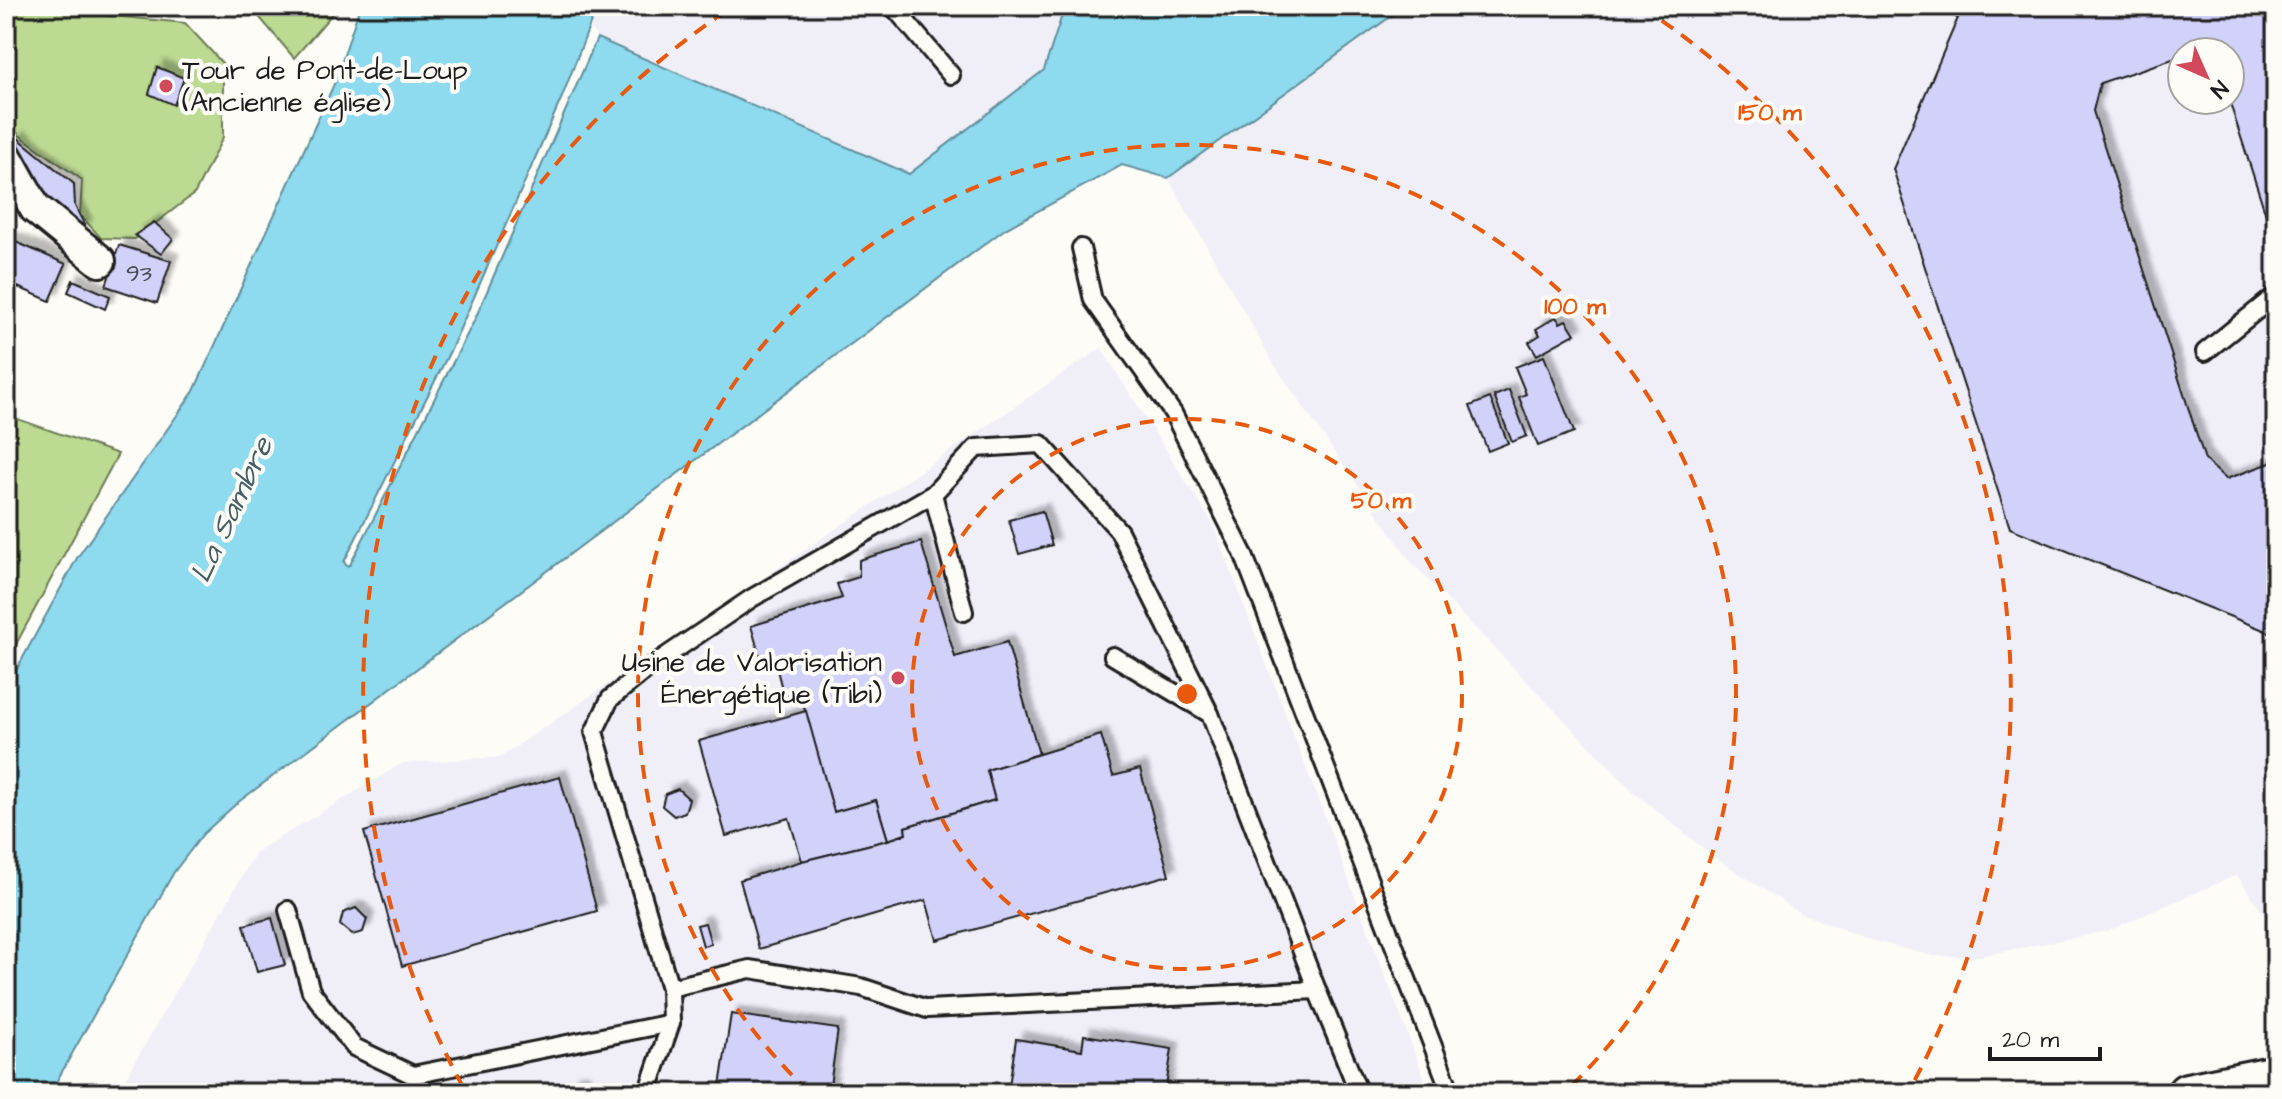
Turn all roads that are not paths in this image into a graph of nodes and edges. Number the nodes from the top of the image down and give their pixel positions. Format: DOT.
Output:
graph roads {
  1 [pos="893,6"];
  2 [pos="951,75"];
  3 [pos="6,156"];
  4 [pos="1081,248"];
  5 [pos="100,261"];
  6 [pos="2276,295"];
  7 [pos="2205,352"];
  8 [pos="933,494"];
  9 [pos="964,612"];
  10 [pos="1113,656"];
  11 [pos="1210,714"];
  12 [pos="288,910"];
  13 [pos="670,988"];
  14 [pos="1317,990"];
  15 [pos="671,1023"];
  16 [pos="2276,1075"];
  17 [pos="647,1093"];
  18 [pos="1359,1093"];
  19 [pos="1451,1093"];
  20 [pos="2187,1093"];
  1 -- 2 [label="lane"];
  3 -- 5 [label="street"];
  4 -- 19 [label="lane"];
  6 -- 7 [label="lane"];
  8 -- 9 [label="lane"];
  8 -- 11 [label="lane"];
  8 -- 13 [label="lane"];
  10 -- 11 [label="lane"];
  11 -- 14 [label="lane"];
  12 -- 15 [label="lane"];
  13 -- 14 [label="lane"];
  13 -- 15 [label="lane"];
  14 -- 18 [label="lane"];
  15 -- 17 [label="lane"];
  16 -- 20 [label="street"];
}
